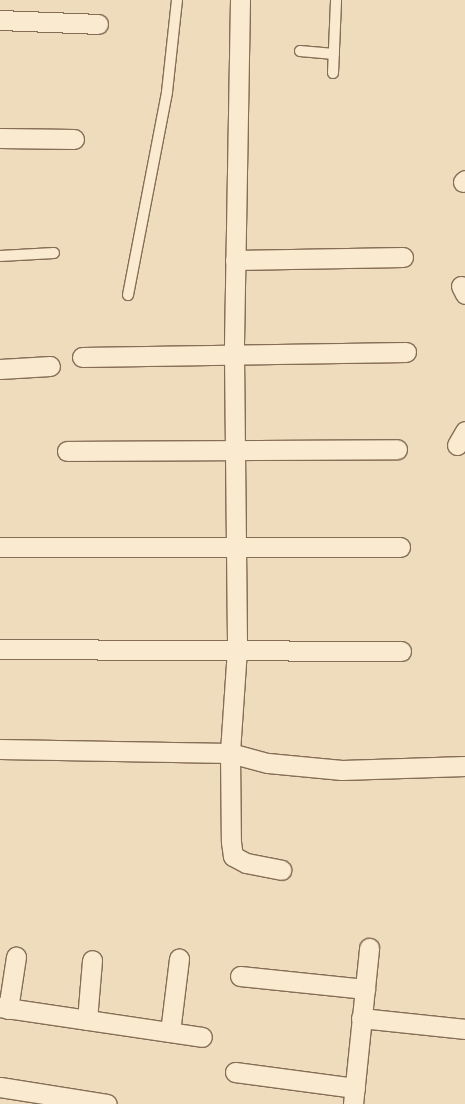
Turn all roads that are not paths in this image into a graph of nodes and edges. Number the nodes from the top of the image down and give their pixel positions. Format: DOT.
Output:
graph roads {
  1 [pos="178,0"];
  2 [pos="240,0"];
  3 [pos="336,0"];
  4 [pos="0,20"];
  5 [pos="98,24"];
  6 [pos="300,51"];
  7 [pos="334,54"];
  8 [pos="333,74"];
  9 [pos="0,138"];
  10 [pos="74,139"];
  11 [pos="54,253"];
  12 [pos="0,256"];
  13 [pos="403,257"];
  14 [pos="235,260"];
  15 [pos="128,295"];
  16 [pos="406,352"];
  17 [pos="234,355"];
  18 [pos="82,357"];
  19 [pos="50,366"];
  20 [pos="0,369"];
  21 [pos="397,449"];
  22 [pos="67,451"];
  23 [pos="236,452"];
  24 [pos="0,547"];
  25 [pos="400,547"];
  26 [pos="237,549"];
  27 [pos="0,648"];
  28 [pos="237,649"];
  29 [pos="401,651"];
  30 [pos="0,749"];
  31 [pos="230,753"];
  32 [pos="465,766"];
  33 [pos="280,870"];
  34 [pos="369,948"];
  35 [pos="16,957"];
  36 [pos="178,959"];
  37 [pos="92,960"];
  38 [pos="240,976"];
  39 [pos="364,989"];
  40 [pos="4,1008"];
  41 [pos="361,1018"];
  42 [pos="87,1020"];
  43 [pos="465,1029"];
  44 [pos="170,1032"];
  45 [pos="202,1036"];
  46 [pos="234,1072"];
  47 [pos="0,1087"];
  48 [pos="354,1096"];
  49 [pos="107,1104"];
  1 -- 15 [label="lane"];
  2 -- 14 [label="street"];
  3 -- 7 [label="lane"];
  4 -- 5 [label="street"];
  6 -- 7 [label="lane"];
  7 -- 8 [label="lane"];
  9 -- 10 [label="street"];
  11 -- 12 [label="lane"];
  13 -- 14 [label="street"];
  14 -- 17 [label="street"];
  16 -- 17 [label="street"];
  17 -- 18 [label="street"];
  17 -- 23 [label="street"];
  19 -- 20 [label="street"];
  21 -- 23 [label="street"];
  22 -- 23 [label="street"];
  23 -- 26 [label="street"];
  24 -- 26 [label="street"];
  25 -- 26 [label="street"];
  26 -- 28 [label="street"];
  27 -- 28 [label="street"];
  28 -- 29 [label="street"];
  28 -- 31 [label="street"];
  30 -- 31 [label="street"];
  31 -- 32 [label="street"];
  31 -- 33 [label="street"];
  34 -- 39 [label="street"];
  35 -- 40 [label="street"];
  36 -- 44 [label="street"];
  37 -- 42 [label="street"];
  38 -- 39 [label="street"];
  39 -- 41 [label="street"];
  40 -- 42 [label="street"];
  41 -- 43 [label="street"];
  41 -- 48 [label="street"];
  42 -- 44 [label="street"];
  44 -- 45 [label="street"];
  46 -- 48 [label="street"];
  47 -- 49 [label="street"];
}
